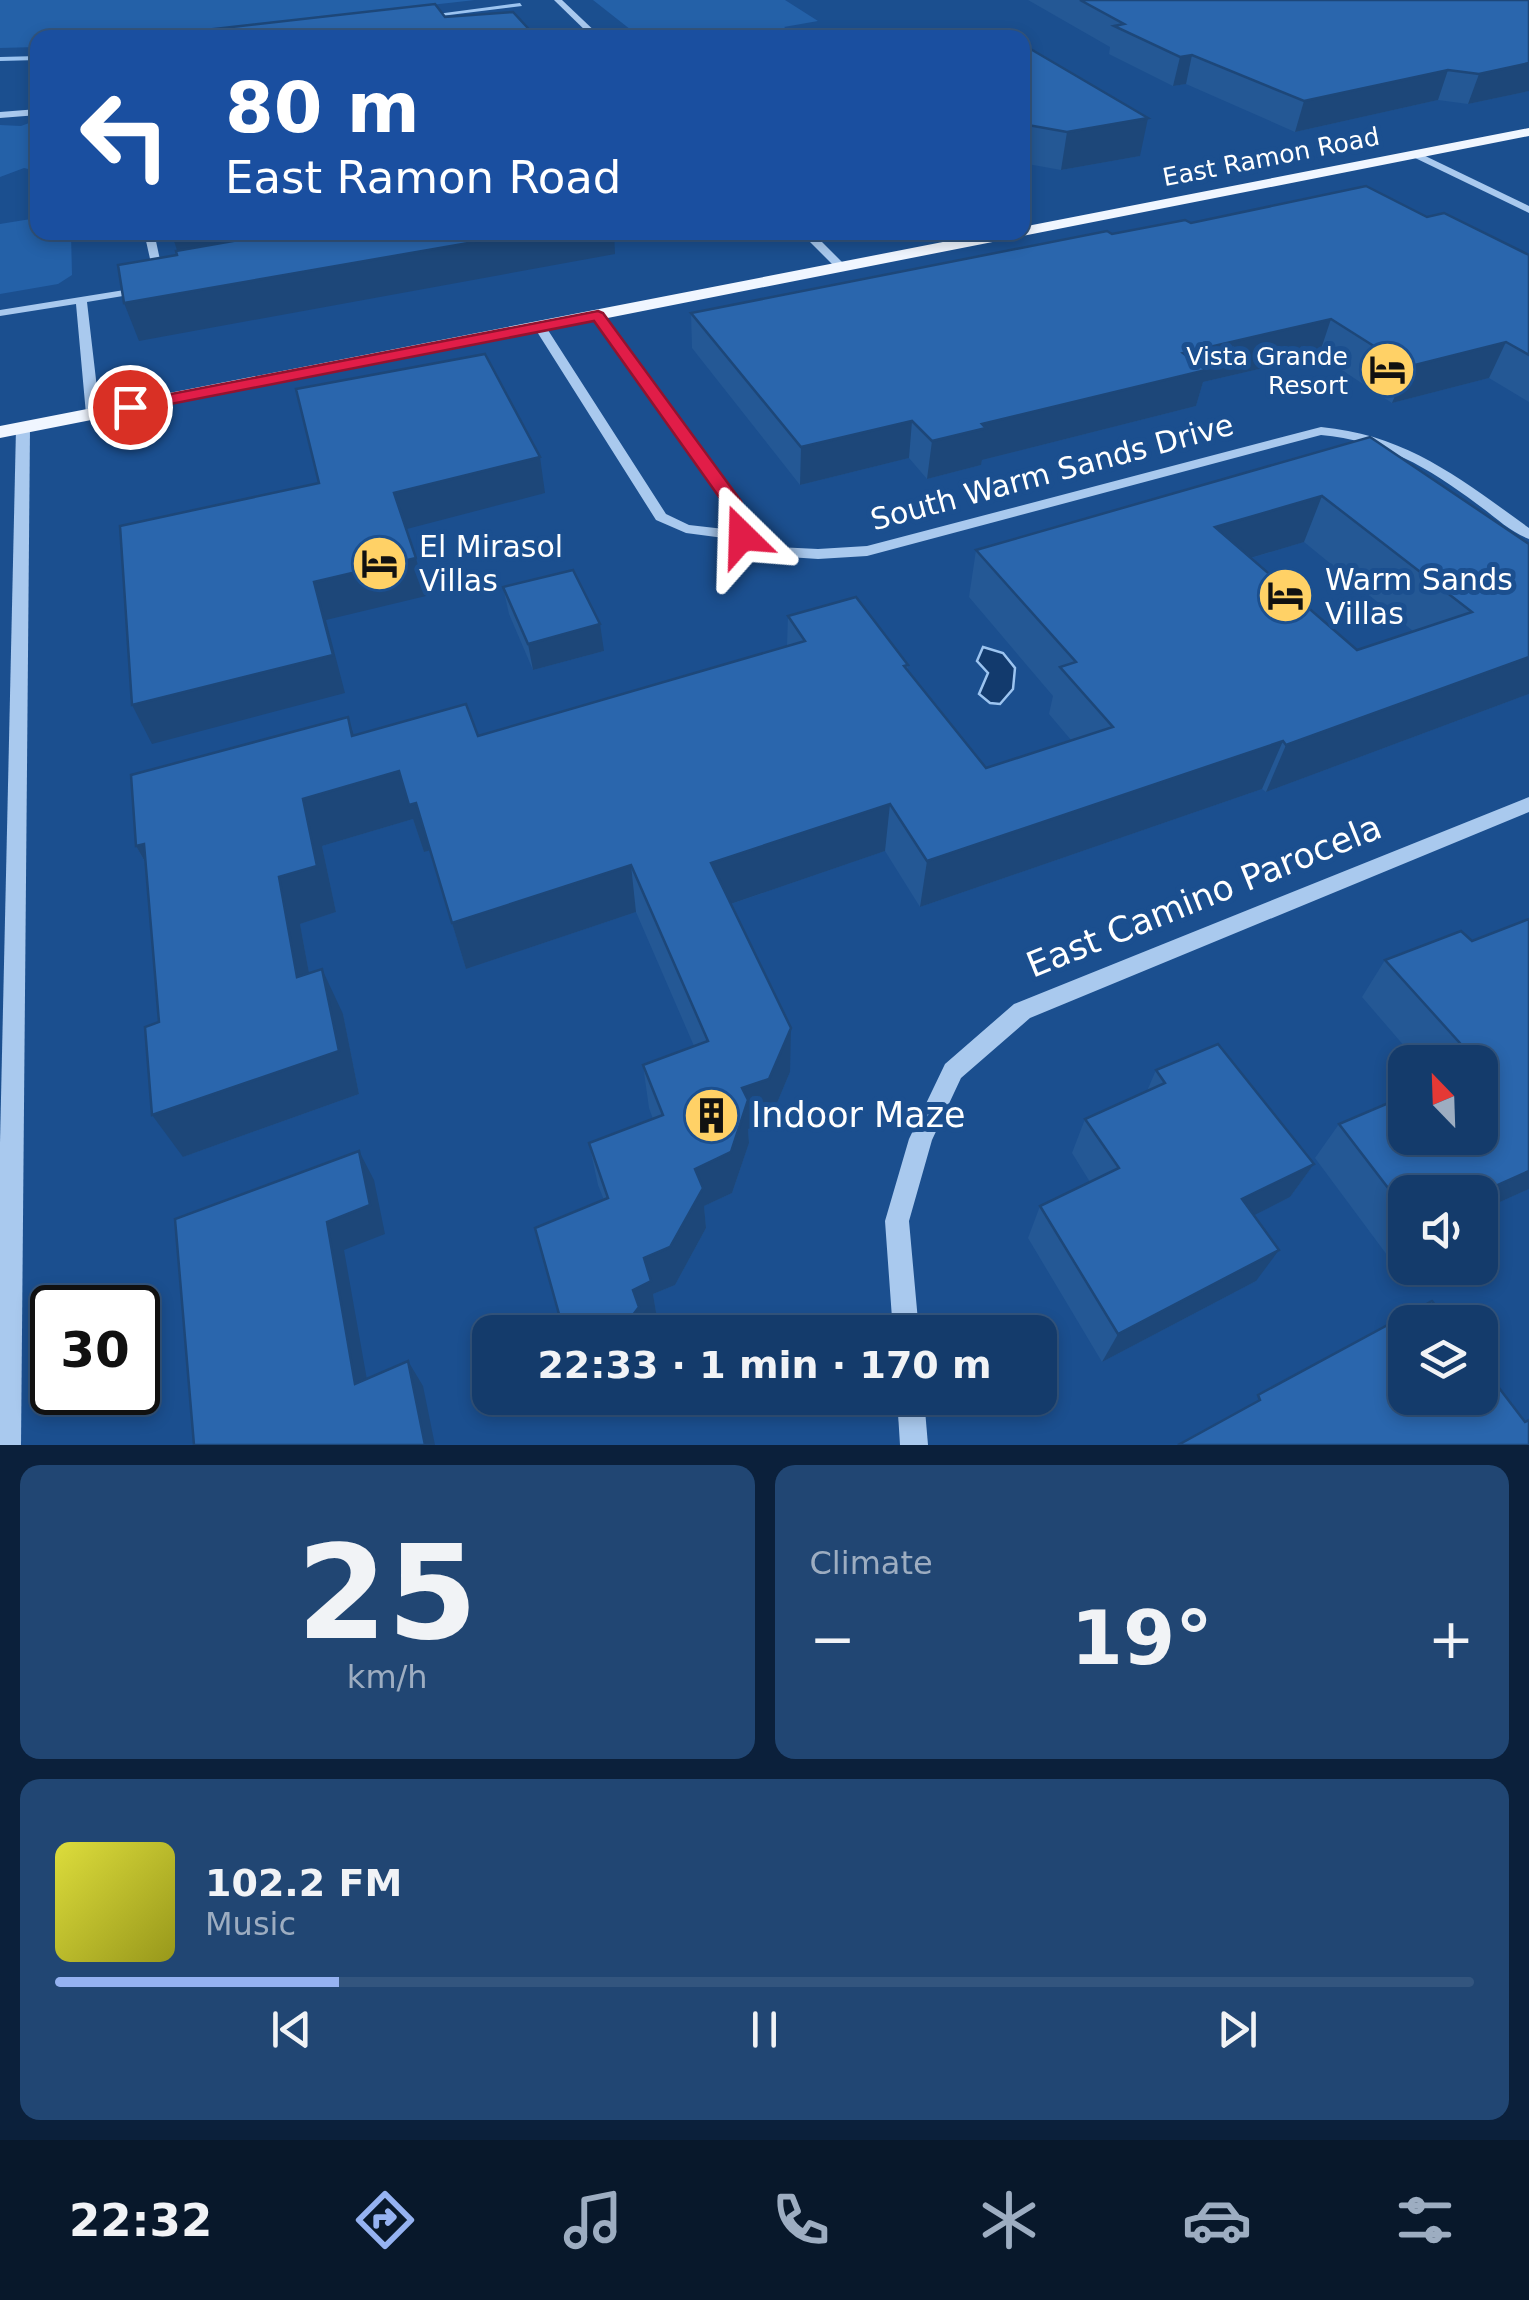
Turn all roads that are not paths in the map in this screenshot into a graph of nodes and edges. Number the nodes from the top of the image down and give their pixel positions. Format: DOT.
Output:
graph roads {
  1 [pos="558,0"];
  2 [pos="590,30"];
  3 [pos="30,113"];
  4 [pos="0,115"];
  5 [pos="1529,132"];
  6 [pos="1414,154"];
  7 [pos="1529,210"];
  8 [pos="1030,230"];
  9 [pos="151,240"];
  10 [pos="814,240"];
  11 [pos="981,240"];
  12 [pos="842,268"];
  13 [pos="182,283"];
  14 [pos="162,286"];
  15 [pos="81,299"];
  16 [pos="0,313"];
  17 [pos="598,316"];
  18 [pos="540,327"];
  19 [pos="93,414"];
  20 [pos="23,428"];
  21 [pos="0,432"];
  22 [pos="1529,534"];
  23 [pos="742,536"];
  24 [pos="1529,804"];
  25 [pos="905,1315"];
  26 [pos="912,1415"];
  27 [pos="7,1445"];
  28 [pos="914,1445"];
  1 -- 2 [label="street"];
  3 -- 4 [label="street"];
  5 -- 6 [label="main road, East Ramon Road"];
  6 -- 7 [label="street"];
  6 -- 8 [label="main road, East Ramon Road"];
  9 -- 14 [label="street"];
  10 -- 12 [label="street"];
  11 -- 12 [label="main road, East Ramon Road"];
  12 -- 17 [label="main road, East Ramon Road"];
  13 -- 14 [label="street"];
  14 -- 15 [label="street"];
  15 -- 16 [label="street"];
  15 -- 19 [label="street"];
  17 -- 18 [label="main road, East Ramon Road"];
  17 -- 23 [label="street"];
  18 -- 19 [label="main road, East Ramon Road"];
  18 -- 23 [label="street, South Warm Sands Drive"];
  19 -- 20 [label="main road, East Ramon Road"];
  20 -- 21 [label="main road, East Ramon Road"];
  20 -- 27 [label="street"];
  22 -- 23 [label="street, South Warm Sands Drive"];
  24 -- 25 [label="street, East Camino Parocela"];
  26 -- 28 [label="street"];
}
